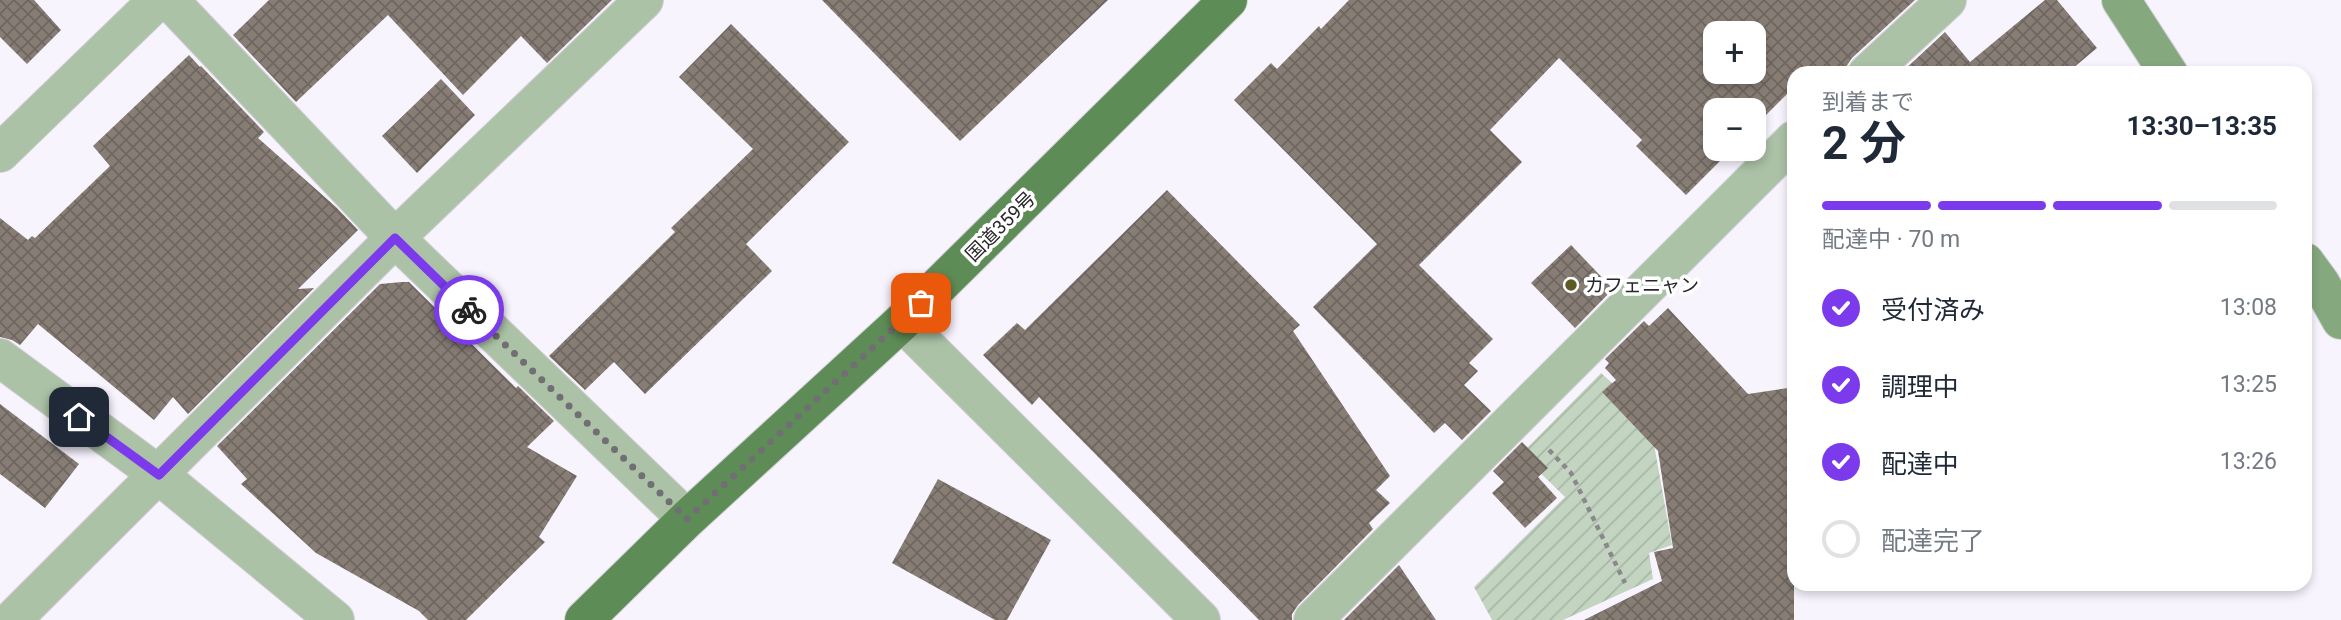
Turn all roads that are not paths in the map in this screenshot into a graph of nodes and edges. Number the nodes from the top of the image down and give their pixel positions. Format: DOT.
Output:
graph roads {
  1 [pos="158,0"];
  2 [pos="169,0"];
  3 [pos="644,0"];
  4 [pos="1228,0"];
  5 [pos="1947,0"];
  6 [pos="2121,0"];
  7 [pos="1876,66"];
  8 [pos="2164,66"];
  9 [pos="1787,148"];
  10 [pos="0,153"];
  11 [pos="395,238"];
  12 [pos="2312,272"];
  13 [pos="2341,320"];
  14 [pos="902,322"];
  15 [pos="0,358"];
  16 [pos="159,475"];
  17 [pos="687,519"];
  18 [pos="12,620"];
  19 [pos="335,620"];
  20 [pos="584,620"];
  21 [pos="1201,620"];
  22 [pos="1313,620"];
  1 -- 10 [label="street"];
  2 -- 11 [label="street"];
  3 -- 11 [label="street"];
  4 -- 14 [label="highway, 国道359号"];
  5 -- 7 [label="street"];
  6 -- 8 [label="main road"];
  9 -- 22 [label="street"];
  11 -- 16 [label="street"];
  11 -- 17 [label="street"];
  12 -- 13 [label="main road"];
  14 -- 17 [label="highway, 国道359号"];
  14 -- 21 [label="street"];
  15 -- 16 [label="street"];
  16 -- 18 [label="street"];
  16 -- 19 [label="street"];
  17 -- 20 [label="highway, 国道359号"];
}
